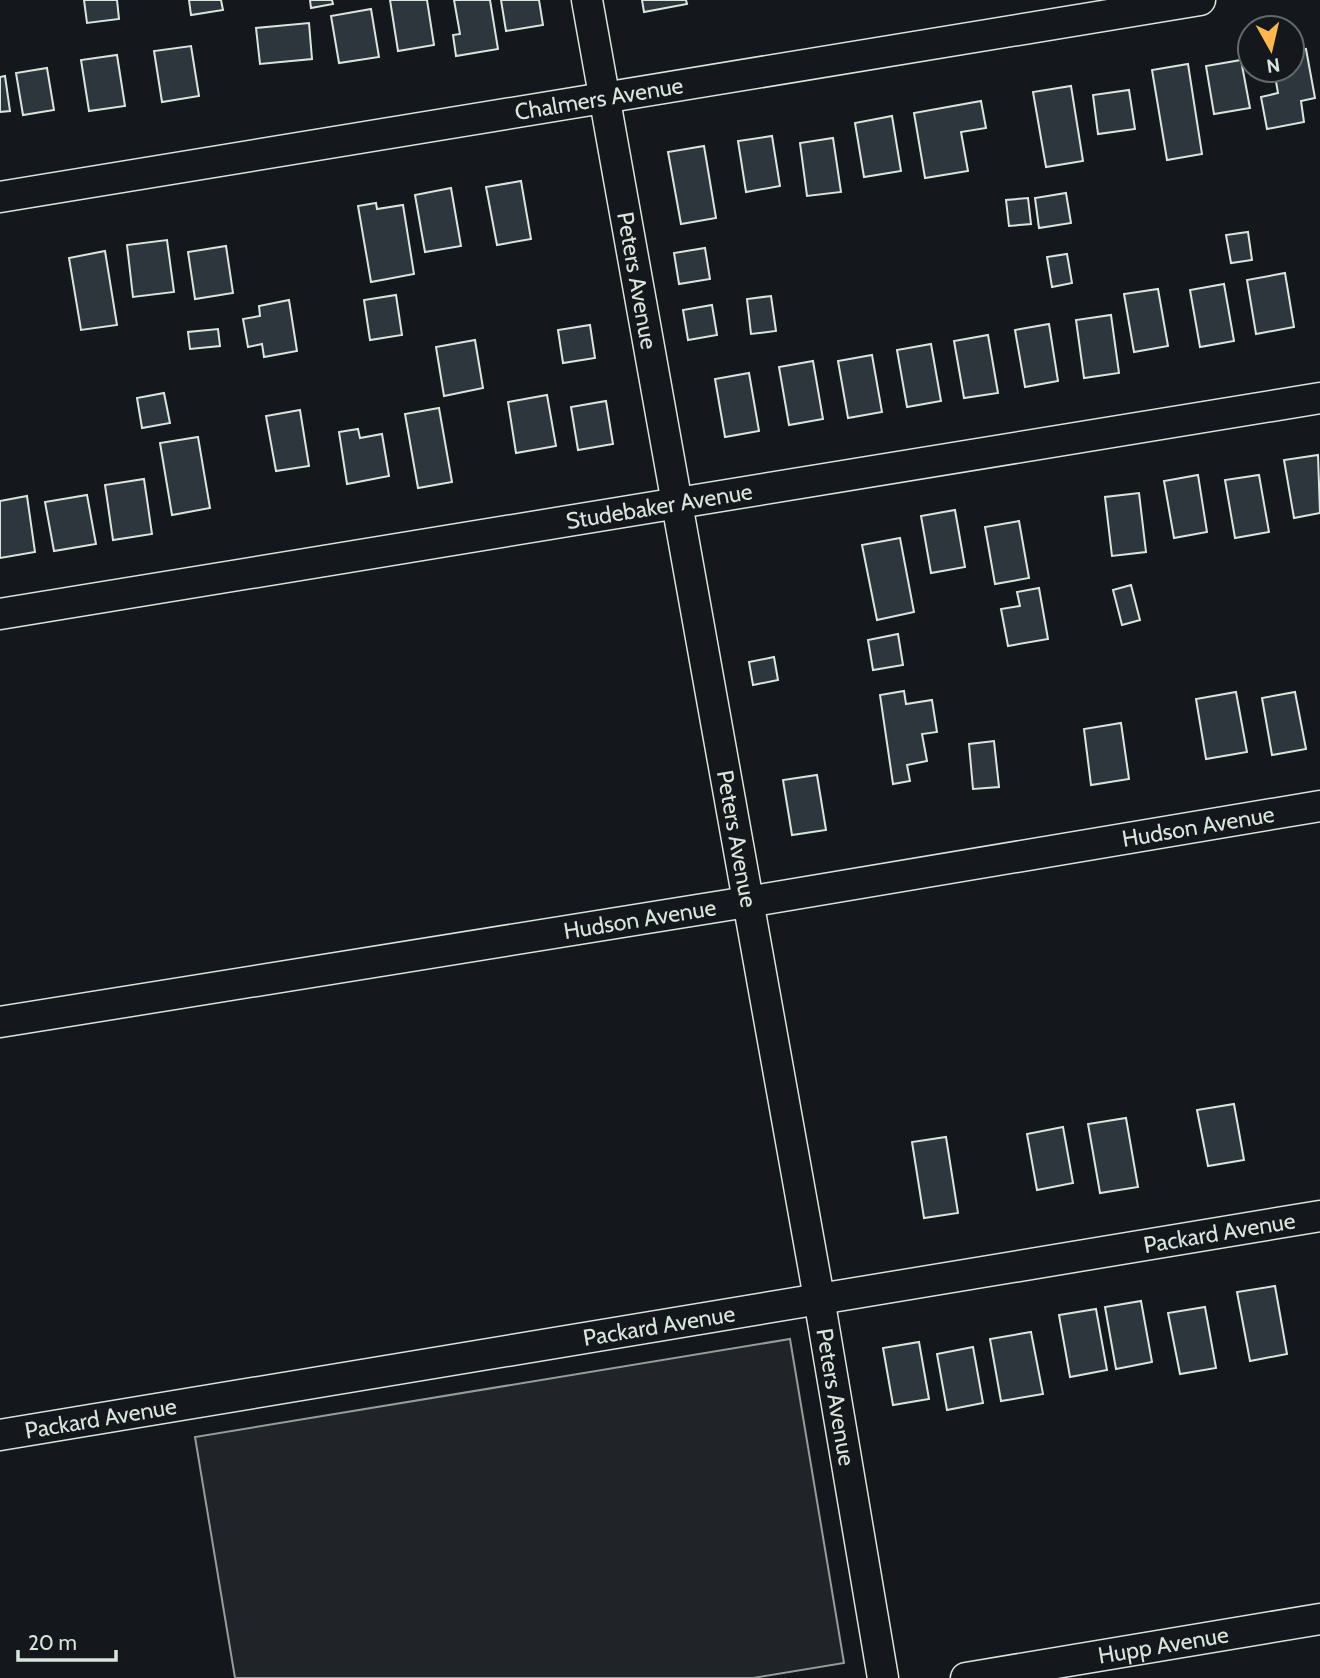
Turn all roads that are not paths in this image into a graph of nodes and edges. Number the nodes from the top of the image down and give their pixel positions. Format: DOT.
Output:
graph roads {
  1 [pos="587,0"];
  2 [pos="1200,0"];
  3 [pos="604,99"];
  4 [pos="0,198"];
  5 [pos="1320,398"];
  6 [pos="678,504"];
  7 [pos="0,614"];
  8 [pos="1320,806"];
  9 [pos="747,902"];
  10 [pos="0,1022"];
  11 [pos="1320,1216"];
  12 [pos="819,1298"];
  13 [pos="0,1435"];
  14 [pos="1320,1619"];
  15 [pos="883,1678"];
  16 [pos="966,1678"];
  1 -- 3 [label="street, Peters Avenue"];
  2 -- 3 [label="street, Chalmers Avenue"];
  3 -- 4 [label="street, Chalmers Avenue"];
  3 -- 6 [label="street, Peters Avenue"];
  5 -- 6 [label="street, Studebaker Avenue"];
  6 -- 7 [label="street, Studebaker Avenue"];
  6 -- 9 [label="street, Peters Avenue"];
  8 -- 9 [label="street, Hudson Avenue"];
  9 -- 10 [label="street, Hudson Avenue"];
  9 -- 12 [label="street, Peters Avenue"];
  11 -- 12 [label="street, Packard Avenue"];
  12 -- 13 [label="street, Packard Avenue"];
  12 -- 15 [label="street, Peters Avenue"];
  14 -- 16 [label="street, Hupp Avenue"];
}
